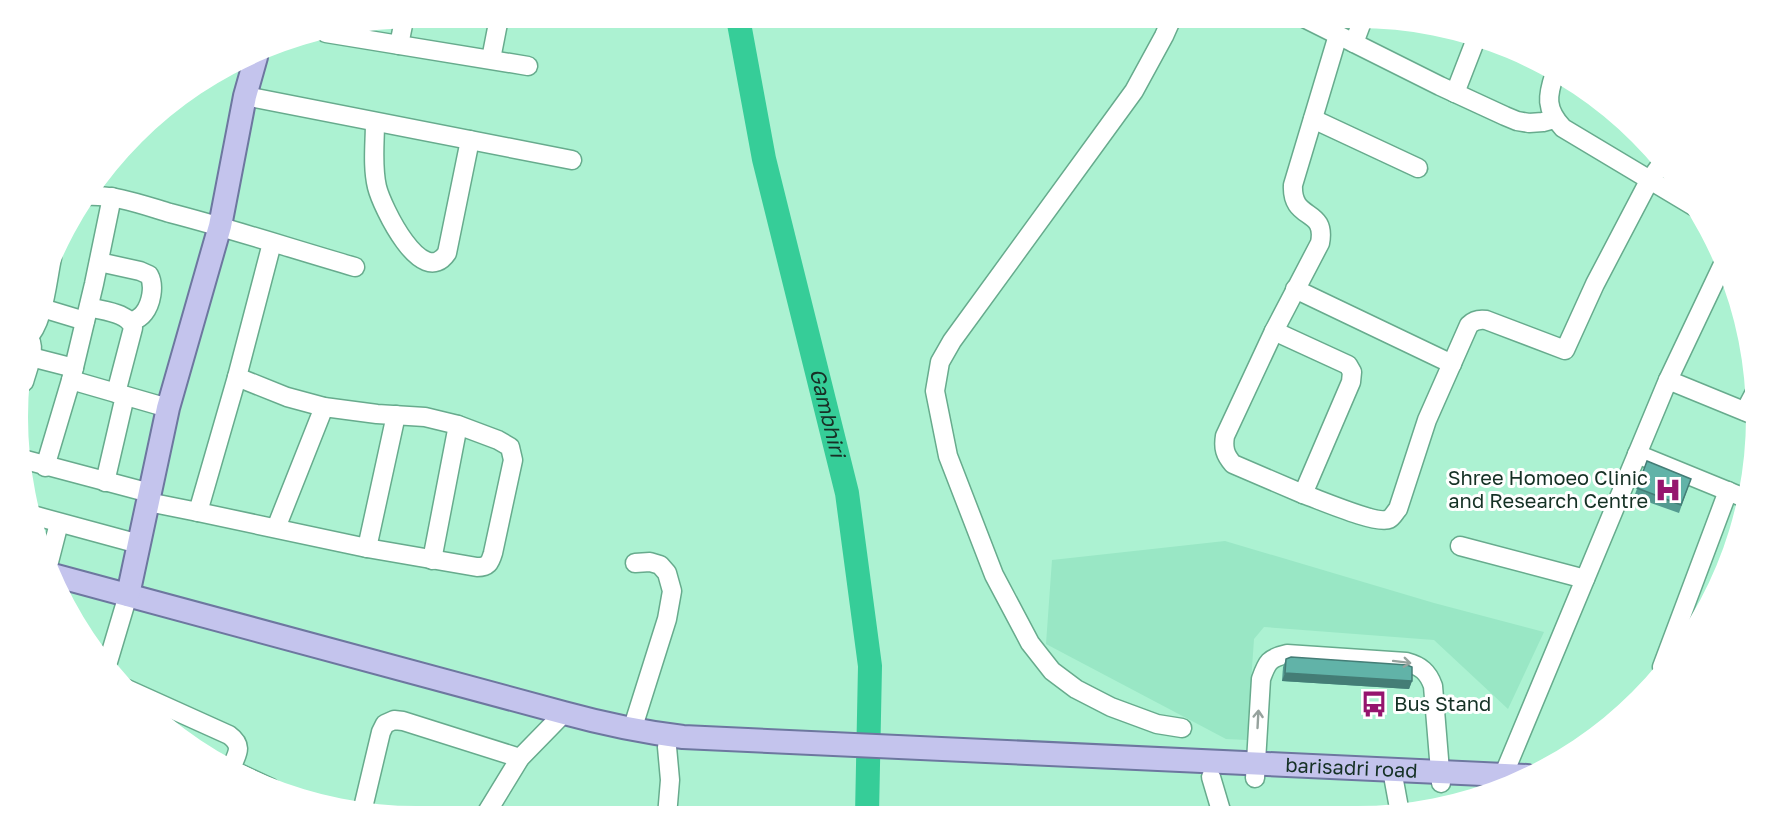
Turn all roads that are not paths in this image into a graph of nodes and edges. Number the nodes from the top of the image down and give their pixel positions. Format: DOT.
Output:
graph roads {
  1 [pos="497,28"];
  2 [pos="1168,28"];
  3 [pos="1324,28"];
  4 [pos="1355,28"];
  5 [pos="402,29"];
  6 [pos="343,36"];
  7 [pos="1346,39"];
  8 [pos="399,45"];
  9 [pos="1473,46"];
  10 [pos="491,59"];
  11 [pos="254,65"];
  12 [pos="528,66"];
  13 [pos="1552,81"];
  14 [pos="1455,93"];
  15 [pos="245,96"];
  16 [pos="1313,119"];
  17 [pos="1554,119"];
  18 [pos="375,122"];
  19 [pos="470,140"];
  20 [pos="572,160"];
  21 [pos="1418,168"];
  22 [pos="1657,170"];
  23 [pos="1649,181"];
  24 [pos="98,196"];
  25 [pos="1677,197"];
  26 [pos="96,198"];
  27 [pos="220,226"];
  28 [pos="272,243"];
  29 [pos="99,262"];
  30 [pos="355,267"];
  31 [pos="1718,274"];
  32 [pos="1295,289"];
  33 [pos="44,308"];
  34 [pos="87,314"];
  35 [pos="131,322"];
  36 [pos="1274,331"];
  37 [pos="35,347"];
  38 [pos="1452,364"];
  39 [pos="72,374"];
  40 [pos="237,376"];
  41 [pos="1668,380"];
  42 [pos="121,395"];
  43 [pos="324,407"];
  44 [pos="168,408"];
  45 [pos="1746,412"];
  46 [pos="396,415"];
  47 [pos="458,425"];
  48 [pos="1637,454"];
  49 [pos="31,462"];
  50 [pos="45,467"];
  51 [pos="105,482"];
  52 [pos="1728,491"];
  53 [pos="1303,494"];
  54 [pos="1738,495"];
  55 [pos="149,498"];
  56 [pos="198,512"];
  57 [pos="42,518"];
  58 [pos="59,523"];
  59 [pos="276,528"];
  60 [pos="139,544"];
  61 [pos="1460,546"];
  62 [pos="367,548"];
  63 [pos="52,552"];
  64 [pos="432,560"];
  65 [pos="635,563"];
  66 [pos="63,578"];
  67 [pos="1585,579"];
  68 [pos="128,595"];
  69 [pos="1669,649"];
  70 [pos="110,655"];
  71 [pos="148,699"];
  72 [pos="564,713"];
  73 [pos="1182,728"];
  74 [pos="626,729"];
  75 [pos="667,747"];
  76 [pos="520,759"];
  77 [pos="234,760"];
  78 [pos="1180,768"];
  79 [pos="1255,771"];
  80 [pos="1508,775"];
  81 [pos="1393,776"];
  82 [pos="1211,777"];
  83 [pos="1441,778"];
  84 [pos="1491,783"];
  85 [pos="364,803"];
  86 [pos="1398,804"];
  87 [pos="491,806"];
  88 [pos="668,806"];
  89 [pos="1220,806"];
  1 -- 10 [label="street"];
  2 -- 73 [label="street"];
  3 -- 7 [label="street"];
  4 -- 7 [label="street"];
  5 -- 8 [label="street"];
  6 -- 8 [label="street"];
  7 -- 14 [label="street"];
  7 -- 16 [label="street"];
  8 -- 10 [label="street"];
  9 -- 14 [label="street"];
  10 -- 12 [label="street"];
  11 -- 15 [label="main road"];
  13 -- 17 [label="street"];
  14 -- 17 [label="street"];
  15 -- 18 [label="street"];
  15 -- 27 [label="main road"];
  16 -- 21 [label="street"];
  16 -- 32 [label="street"];
  17 -- 23 [label="street"];
  18 -- 19 [label="street"];
  18 -- 19 [label="street"];
  19 -- 20 [label="street"];
  22 -- 23 [label="street"];
  23 -- 25 [label="street"];
  23 -- 38 [label="street"];
  24 -- 27 [label="street"];
  26 -- 29 [label="street"];
  27 -- 28 [label="street"];
  27 -- 44 [label="main road"];
  28 -- 30 [label="street"];
  28 -- 40 [label="street"];
  29 -- 34 [label="street"];
  29 -- 35 [label="street"];
  31 -- 41 [label="street"];
  32 -- 36 [label="street"];
  32 -- 38 [label="street"];
  33 -- 34 [label="street"];
  34 -- 35 [label="street"];
  34 -- 39 [label="street"];
  35 -- 42 [label="street"];
  36 -- 53 [label="street"];
  36 -- 53 [label="street"];
  37 -- 39 [label="street"];
  38 -- 53 [label="street"];
  39 -- 42 [label="street"];
  39 -- 50 [label="street"];
  40 -- 43 [label="street"];
  40 -- 56 [label="street"];
  41 -- 45 [label="street"];
  41 -- 48 [label="street"];
  42 -- 44 [label="street"];
  42 -- 51 [label="street"];
  43 -- 46 [label="street"];
  43 -- 59 [label="street"];
  44 -- 55 [label="main road"];
  46 -- 47 [label="street"];
  46 -- 62 [label="street"];
  47 -- 64 [label="street"];
  47 -- 64 [label="street"];
  48 -- 52 [label="street"];
  48 -- 67 [label="street"];
  49 -- 50 [label="street"];
  50 -- 51 [label="street"];
  51 -- 55 [label="street"];
  52 -- 54 [label="street"];
  52 -- 69 [label="street"];
  55 -- 56 [label="street"];
  55 -- 60 [label="main road"];
  56 -- 59 [label="street"];
  57 -- 58 [label="street"];
  58 -- 60 [label="street"];
  58 -- 63 [label="street"];
  59 -- 62 [label="street"];
  60 -- 68 [label="main road"];
  61 -- 67 [label="street"];
  62 -- 64 [label="street"];
  65 -- 74 [label="street"];
  66 -- 68 [label="main road"];
  67 -- 80 [label="street"];
  68 -- 70 [label="street"];
  68 -- 72 [label="main road"];
  71 -- 77 [label="street"];
  72 -- 74 [label="main road"];
  72 -- 76 [label="street"];
  74 -- 75 [label="main road"];
  74 -- 78 [label="main road"];
  75 -- 78 [label="main road"];
  75 -- 88 [label="street"];
  76 -- 85 [label="street"];
  76 -- 87 [label="street"];
  78 -- 79 [label="main road, barisadri road"];
  78 -- 82 [label="main road, barisadri road"];
  79 -- 81 [label="main road, barisadri road"];
  79 -- 82 [label="main road, barisadri road"];
  79 -- 83 [label="street, one-way"];
  81 -- 83 [label="main road, barisadri road"];
  81 -- 86 [label="street"];
  82 -- 89 [label="street"];
  83 -- 84 [label="main road, barisadri road"];
}
